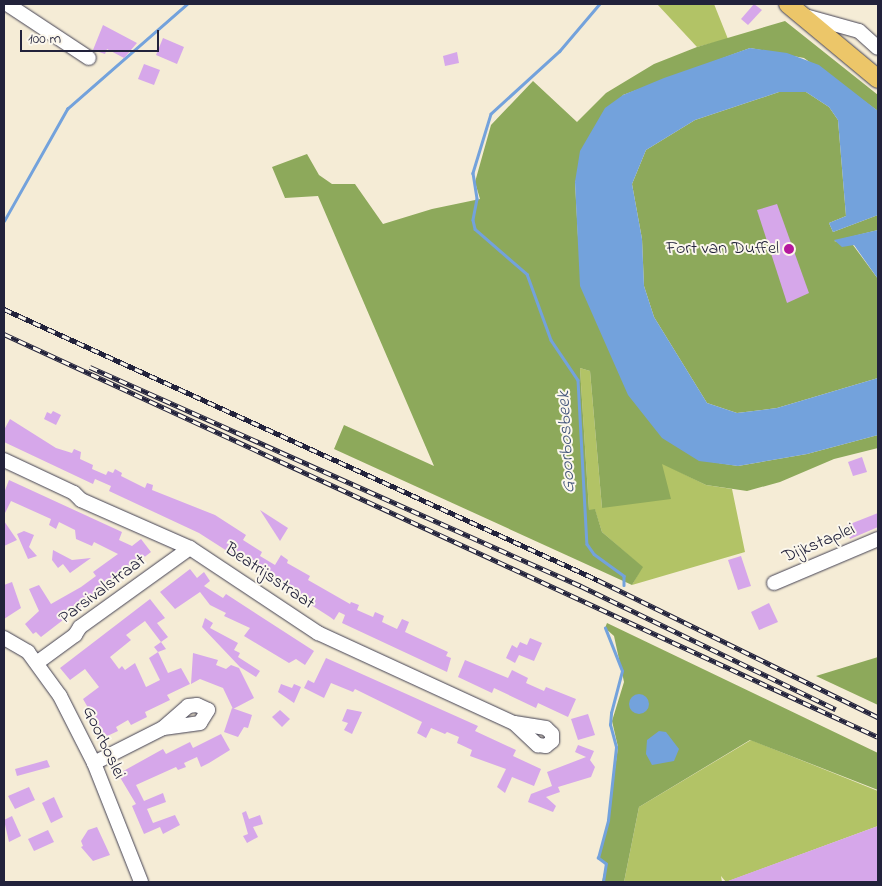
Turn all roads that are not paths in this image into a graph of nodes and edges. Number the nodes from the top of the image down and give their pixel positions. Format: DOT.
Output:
graph roads {
  1 [pos="7,4"];
  2 [pos="794,9"];
  3 [pos="878,48"];
  4 [pos="89,58"];
  5 [pos="878,79"];
  6 [pos="4,460"];
  7 [pos="878,539"];
  8 [pos="190,548"];
  9 [pos="774,583"];
  10 [pos="4,638"];
  11 [pos="38,662"];
  12 [pos="514,724"];
  13 [pos="163,728"];
  14 [pos="94,763"];
  15 [pos="141,882"];
  1 -- 4 [label="street"];
  2 -- 3 [label="street"];
  2 -- 5 [label="main road"];
  6 -- 8 [label="street, Beatrijsstraat"];
  7 -- 9 [label="street, Dijkstaplei"];
  8 -- 11 [label="street, Parsivalstraat"];
  8 -- 12 [label="street, Beatrijsstraat"];
  10 -- 11 [label="street, Goorboslei"];
  11 -- 14 [label="street, Goorboslei"];
  13 -- 14 [label="street"];
  14 -- 15 [label="street, Goorboslei"];
}
